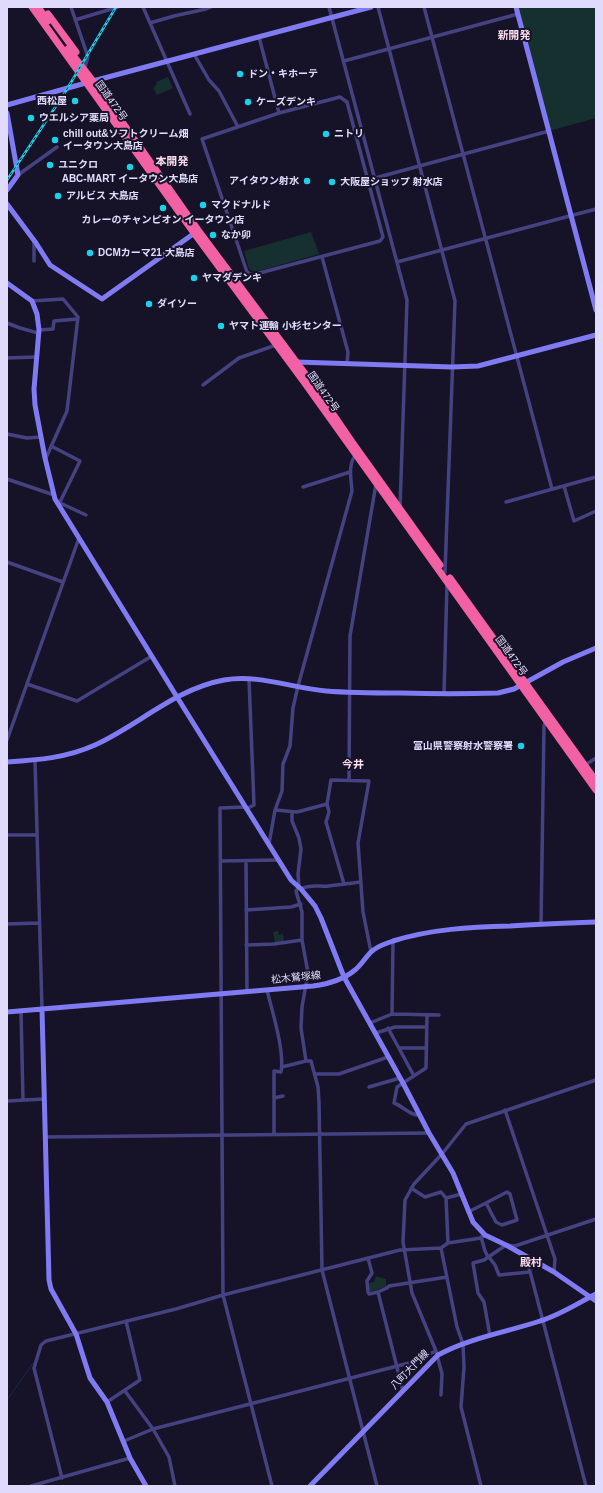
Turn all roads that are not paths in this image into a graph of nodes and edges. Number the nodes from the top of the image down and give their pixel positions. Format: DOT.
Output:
graph roads {
  1 [pos="28,7"];
  2 [pos="32,7"];
  3 [pos="38,7"];
  4 [pos="44,7"];
  5 [pos="70,7"];
  6 [pos="118,7"];
  7 [pos="142,7"];
  8 [pos="211,7"];
  9 [pos="329,7"];
  10 [pos="371,7"];
  11 [pos="378,7"];
  12 [pos="424,7"];
  13 [pos="516,7"];
  14 [pos="518,14"];
  15 [pos="332,17"];
  16 [pos="75,20"];
  17 [pos="150,23"];
  18 [pos="259,37"];
  19 [pos="432,37"];
  20 [pos="389,49"];
  21 [pos="68,53"];
  22 [pos="194,54"];
  23 [pos="167,61"];
  24 [pos="344,61"];
  25 [pos="87,76"];
  26 [pos="7,105"];
  27 [pos="7,113"];
  28 [pos="190,114"];
  29 [pos="280,114"];
  30 [pos="238,127"];
  31 [pos="549,131"];
  32 [pos="57,147"];
  33 [pos="464,154"];
  34 [pos="420,165"];
  35 [pos="18,175"];
  36 [pos="375,178"];
  37 [pos="7,190"];
  38 [pos="7,204"];
  39 [pos="596,209"];
  40 [pos="572,215"];
  41 [pos="196,232"];
  42 [pos="486,238"];
  43 [pos="34,240"];
  44 [pos="442,250"];
  45 [pos="322,257"];
  46 [pos="34,261"];
  47 [pos="397,262"];
  48 [pos="7,283"];
  49 [pos="32,301"];
  50 [pos="596,310"];
  51 [pos="77,319"];
  52 [pos="7,323"];
  53 [pos="38,331"];
  54 [pos="596,335"];
  55 [pos="277,345"];
  56 [pos="517,355"];
  57 [pos="36,357"];
  58 [pos="7,358"];
  59 [pos="294,363"];
  60 [pos="347,363"];
  61 [pos="405,365"];
  62 [pos="452,367"];
  63 [pos="203,385"];
  64 [pos="7,434"];
  65 [pos="41,438"];
  66 [pos="51,446"];
  67 [pos="356,456"];
  68 [pos="45,458"];
  69 [pos="350,472"];
  70 [pos="596,477"];
  71 [pos="7,479"];
  72 [pos="376,484"];
  73 [pos="564,486"];
  74 [pos="303,487"];
  75 [pos="552,489"];
  76 [pos="54,495"];
  77 [pos="59,502"];
  78 [pos="506,502"];
  79 [pos="400,508"];
  80 [pos="596,512"];
  81 [pos="86,515"];
  82 [pos="79,538"];
  83 [pos="7,562"];
  84 [pos="445,572"];
  85 [pos="63,582"];
  86 [pos="447,582"];
  87 [pos="596,648"];
  88 [pos="152,656"];
  89 [pos="249,679"];
  90 [pos="27,684"];
  91 [pos="523,684"];
  92 [pos="298,686"];
  93 [pos="349,692"];
  94 [pos="444,694"];
  95 [pos="177,697"];
  96 [pos="546,720"];
  97 [pos="7,740"];
  98 [pos="596,758"];
  99 [pos="34,760"];
  100 [pos="7,762"];
  101 [pos="585,765"];
  102 [pos="349,780"];
  103 [pos="596,781"];
  104 [pos="596,790"];
  105 [pos="327,804"];
  106 [pos="246,808"];
  107 [pos="275,810"];
  108 [pos="292,812"];
  109 [pos="37,835"];
  110 [pos="7,836"];
  111 [pos="268,844"];
  112 [pos="278,860"];
  113 [pos="220,861"];
  114 [pos="246,861"];
  115 [pos="361,882"];
  116 [pos="344,884"];
  117 [pos="300,888"];
  118 [pos="301,904"];
  119 [pos="246,910"];
  120 [pos="596,922"];
  121 [pos="39,923"];
  122 [pos="7,924"];
  123 [pos="541,924"];
  124 [pos="302,940"];
  125 [pos="393,941"];
  126 [pos="246,945"];
  127 [pos="371,952"];
  128 [pos="344,977"];
  129 [pos="305,986"];
  130 [pos="266,990"];
  131 [pos="247,992"];
  132 [pos="221,994"];
  133 [pos="42,1009"];
  134 [pos="21,1011"];
  135 [pos="7,1012"];
  136 [pos="392,1014"];
  137 [pos="427,1015"];
  138 [pos="439,1015"];
  139 [pos="370,1022"];
  140 [pos="426,1027"];
  141 [pos="388,1028"];
  142 [pos="376,1033"];
  143 [pos="399,1048"];
  144 [pos="426,1048"];
  145 [pos="388,1057"];
  146 [pos="306,1061"];
  147 [pos="282,1067"];
  148 [pos="315,1074"];
  149 [pos="414,1076"];
  150 [pos="596,1080"];
  151 [pos="402,1081"];
  152 [pos="369,1087"];
  153 [pos="283,1096"];
  154 [pos="274,1098"];
  155 [pos="44,1099"];
  156 [pos="23,1100"];
  157 [pos="7,1101"];
  158 [pos="505,1110"];
  159 [pos="420,1115"];
  160 [pos="429,1133"];
  161 [pos="274,1134"];
  162 [pos="320,1134"];
  163 [pos="221,1136"];
  164 [pos="45,1137"];
  165 [pos="442,1154"];
  166 [pos="412,1188"];
  167 [pos="462,1194"];
  168 [pos="446,1198"];
  169 [pos="486,1203"];
  170 [pos="468,1212"];
  171 [pos="596,1219"];
  172 [pos="547,1235"];
  173 [pos="483,1236"];
  174 [pos="448,1243"];
  175 [pos="506,1245"];
  176 [pos="442,1248"];
  177 [pos="404,1250"];
  178 [pos="526,1256"];
  179 [pos="488,1257"];
  180 [pos="368,1258"];
  181 [pos="322,1270"];
  182 [pos="530,1272"];
  183 [pos="554,1272"];
  184 [pos="447,1277"];
  185 [pos="410,1282"];
  186 [pos="378,1292"];
  187 [pos="596,1294"];
  188 [pos="223,1295"];
  189 [pos="590,1297"];
  190 [pos="596,1301"];
  191 [pos="126,1321"];
  192 [pos="542,1321"];
  193 [pos="76,1334"];
  194 [pos="490,1336"];
  195 [pos="463,1344"];
  196 [pos="437,1353"];
  197 [pos="396,1367"];
  198 [pos="349,1379"];
  199 [pos="125,1391"];
  200 [pos="403,1391"];
  201 [pos="441,1395"];
  202 [pos="108,1402"];
  203 [pos="251,1403"];
  204 [pos="153,1429"];
  205 [pos="363,1432"];
  206 [pos="124,1441"];
  207 [pos="130,1458"];
  208 [pos="62,1478"];
  209 [pos="31,1486"];
  210 [pos="146,1486"];
  211 [pos="175,1486"];
  212 [pos="272,1486"];
  213 [pos="310,1486"];
  214 [pos="377,1486"];
  215 [pos="481,1486"];
  216 [pos="586,1486"];
  1 -- 25 [label="highway"];
  2 -- 21 [label="highway, 国道472号"];
  3 -- 21 [label="highway, 国道472号"];
  4 -- 25 [label="highway"];
  5 -- 16 [label="street"];
  6 -- 16 [label="street"];
  7 -- 17 [label="street"];
  8 -- 17 [label="street"];
  9 -- 15 [label="street"];
  10 -- 15 [label="street"];
  11 -- 20 [label="street"];
  12 -- 19 [label="street"];
  13 -- 14 [label="street"];
  14 -- 19 [label="street"];
  14 -- 31 [label="street"];
  15 -- 18 [label="street"];
  15 -- 24 [label="street"];
  16 -- 25 [label="street"];
  17 -- 23 [label="street"];
  18 -- 22 [label="street"];
  18 -- 29 [label="street"];
  19 -- 20 [label="street"];
  19 -- 33 [label="street"];
  20 -- 24 [label="street"];
  20 -- 34 [label="street"];
  21 -- 25 [label="highway, 国道472号"];
  22 -- 23 [label="street"];
  22 -- 30 [label="street"];
  23 -- 25 [label="street"];
  23 -- 28 [label="street"];
  24 -- 36 [label="street"];
  25 -- 26 [label="street"];
  25 -- 41 [label="highway, 国道472号"];
  27 -- 35 [label="street"];
  29 -- 30 [label="street"];
  29 -- 45 [label="street"];
  30 -- 45 [label="street"];
  31 -- 33 [label="street"];
  31 -- 40 [label="street"];
  32 -- 35 [label="street"];
  33 -- 34 [label="street"];
  33 -- 42 [label="street"];
  34 -- 36 [label="street"];
  34 -- 44 [label="street"];
  35 -- 37 [label="street"];
  36 -- 47 [label="street"];
  38 -- 43 [label="street"];
  39 -- 40 [label="street"];
  40 -- 42 [label="street"];
  40 -- 50 [label="street"];
  41 -- 43 [label="street"];
  41 -- 55 [label="highway, 国道472号"];
  41 -- 59 [label="highway, 国道472号"];
  42 -- 44 [label="street"];
  42 -- 56 [label="street"];
  43 -- 46 [label="street"];
  44 -- 47 [label="street"];
  44 -- 62 [label="street"];
  45 -- 60 [label="street"];
  47 -- 61 [label="street"];
  48 -- 49 [label="street"];
  49 -- 51 [label="street"];
  49 -- 53 [label="street"];
  51 -- 53 [label="street"];
  51 -- 66 [label="street"];
  52 -- 53 [label="street"];
  53 -- 57 [label="street"];
  54 -- 56 [label="street"];
  55 -- 59 [label="highway, 国道472号"];
  55 -- 63 [label="street"];
  56 -- 62 [label="street"];
  56 -- 75 [label="street"];
  57 -- 58 [label="street"];
  57 -- 65 [label="street"];
  59 -- 60 [label="street"];
  59 -- 67 [label="highway, 国道472号"];
  59 -- 79 [label="highway, 国道472号"];
  60 -- 61 [label="street"];
  61 -- 62 [label="street"];
  61 -- 79 [label="street"];
  62 -- 84 [label="street"];
  64 -- 65 [label="street"];
  65 -- 68 [label="street"];
  66 -- 68 [label="street"];
  66 -- 77 [label="street"];
  67 -- 69 [label="street"];
  67 -- 72 [label="highway, 国道472号"];
  68 -- 76 [label="street"];
  69 -- 74 [label="street"];
  69 -- 92 [label="street"];
  70 -- 73 [label="street"];
  71 -- 76 [label="street"];
  72 -- 86 [label="highway, 国道472号"];
  72 -- 93 [label="street"];
  73 -- 75 [label="street"];
  73 -- 80 [label="street"];
  75 -- 78 [label="street"];
  76 -- 77 [label="street"];
  77 -- 81 [label="street"];
  77 -- 82 [label="street"];
  79 -- 84 [label="highway, 国道472号"];
  82 -- 85 [label="street"];
  82 -- 88 [label="street"];
  83 -- 85 [label="street"];
  84 -- 91 [label="highway, 国道472号"];
  85 -- 90 [label="street"];
  86 -- 91 [label="highway, 国道472号"];
  86 -- 94 [label="street"];
  87 -- 91 [label="street"];
  88 -- 90 [label="street"];
  88 -- 95 [label="street"];
  89 -- 92 [label="street"];
  89 -- 95 [label="street"];
  89 -- 106 [label="street"];
  90 -- 97 [label="street"];
  91 -- 94 [label="street"];
  91 -- 96 [label="highway, 国道472号"];
  91 -- 101 [label="highway, 国道472号"];
  92 -- 93 [label="street"];
  92 -- 107 [label="street"];
  93 -- 94 [label="street"];
  93 -- 102 [label="street"];
  95 -- 99 [label="street"];
  95 -- 106 [label="street"];
  96 -- 104 [label="highway, 国道472号"];
  96 -- 123 [label="street"];
  98 -- 101 [label="street"];
  99 -- 100 [label="street"];
  99 -- 109 [label="street"];
  101 -- 103 [label="highway, 国道472号"];
  102 -- 105 [label="street"];
  102 -- 115 [label="street"];
  105 -- 108 [label="street"];
  105 -- 116 [label="street"];
  106 -- 111 [label="street"];
  106 -- 113 [label="street"];
  107 -- 108 [label="street"];
  107 -- 111 [label="street"];
  108 -- 117 [label="street"];
  109 -- 110 [label="street"];
  109 -- 121 [label="street"];
  111 -- 112 [label="street"];
  112 -- 114 [label="street"];
  112 -- 117 [label="street"];
  113 -- 114 [label="street"];
  113 -- 132 [label="street"];
  114 -- 119 [label="street"];
  115 -- 116 [label="street"];
  115 -- 127 [label="street"];
  116 -- 117 [label="street"];
  117 -- 118 [label="street"];
  117 -- 128 [label="street"];
  118 -- 119 [label="street"];
  118 -- 124 [label="street"];
  119 -- 126 [label="street"];
  120 -- 123 [label="street, 松木鷲塚線"];
  121 -- 122 [label="street"];
  121 -- 133 [label="street"];
  123 -- 125 [label="street, 松木鷲塚線"];
  124 -- 126 [label="street"];
  124 -- 129 [label="street"];
  125 -- 127 [label="street, 松木鷲塚線"];
  125 -- 136 [label="street"];
  126 -- 131 [label="street"];
  127 -- 128 [label="street, 松木鷲塚線"];
  128 -- 129 [label="street, 松木鷲塚線"];
  128 -- 139 [label="street"];
  129 -- 130 [label="street, 松木鷲塚線"];
  129 -- 146 [label="street"];
  130 -- 131 [label="street, 松木鷲塚線"];
  130 -- 147 [label="street"];
  131 -- 132 [label="street, 松木鷲塚線"];
  132 -- 133 [label="street, 松木鷲塚線"];
  132 -- 163 [label="street"];
  133 -- 134 [label="street, 松木鷲塚線"];
  133 -- 155 [label="street"];
  134 -- 135 [label="street, 松木鷲塚線"];
  134 -- 156 [label="street"];
  136 -- 137 [label="street"];
  136 -- 139 [label="street"];
  137 -- 138 [label="street"];
  137 -- 140 [label="street"];
  139 -- 142 [label="street"];
  140 -- 141 [label="street"];
  140 -- 144 [label="street"];
  141 -- 142 [label="street"];
  141 -- 143 [label="street"];
  142 -- 145 [label="street"];
  143 -- 144 [label="street"];
  143 -- 149 [label="street"];
  144 -- 149 [label="street"];
  145 -- 148 [label="street"];
  145 -- 151 [label="street"];
  146 -- 147 [label="street"];
  146 -- 148 [label="street"];
  147 -- 154 [label="street"];
  148 -- 162 [label="street"];
  149 -- 151 [label="street"];
  150 -- 158 [label="street"];
  151 -- 152 [label="street"];
  151 -- 159 [label="street"];
  151 -- 159 [label="street"];
  153 -- 154 [label="street"];
  154 -- 161 [label="street"];
  155 -- 156 [label="street"];
  155 -- 164 [label="street"];
  156 -- 157 [label="street"];
  158 -- 165 [label="street"];
  158 -- 172 [label="street"];
  159 -- 160 [label="street"];
  160 -- 162 [label="street"];
  160 -- 165 [label="street"];
  161 -- 162 [label="street"];
  161 -- 163 [label="street"];
  162 -- 181 [label="street"];
  163 -- 164 [label="street"];
  163 -- 188 [label="street"];
  164 -- 193 [label="street"];
  165 -- 166 [label="street"];
  165 -- 167 [label="street"];
  166 -- 168 [label="street"];
  166 -- 177 [label="street"];
  167 -- 168 [label="street"];
  167 -- 170 [label="street"];
  168 -- 174 [label="street"];
  169 -- 169 [label="street"];
  169 -- 170 [label="street"];
  170 -- 173 [label="street"];
  171 -- 172 [label="street"];
  172 -- 175 [label="street"];
  172 -- 183 [label="street"];
  173 -- 174 [label="street"];
  173 -- 175 [label="street"];
  173 -- 179 [label="street"];
  174 -- 176 [label="street"];
  175 -- 178 [label="street"];
  175 -- 179 [label="street"];
  176 -- 177 [label="street"];
  176 -- 184 [label="street"];
  177 -- 180 [label="street"];
  177 -- 185 [label="street"];
  178 -- 182 [label="street"];
  178 -- 183 [label="street"];
  179 -- 182 [label="street"];
  179 -- 194 [label="street"];
  180 -- 181 [label="street"];
  180 -- 186 [label="street"];
  181 -- 188 [label="street"];
  181 -- 198 [label="street"];
  182 -- 192 [label="street"];
  183 -- 189 [label="street"];
  184 -- 185 [label="street"];
  184 -- 195 [label="street"];
  185 -- 186 [label="street"];
  185 -- 196 [label="street"];
  186 -- 197 [label="street"];
  187 -- 189 [label="street, 八町大門線"];
  188 -- 191 [label="street"];
  188 -- 203 [label="street"];
  189 -- 190 [label="street"];
  189 -- 192 [label="street, 八町大門線"];
  191 -- 193 [label="street"];
  191 -- 199 [label="street"];
  192 -- 194 [label="street, 八町大門線"];
  192 -- 216 [label="street"];
  193 -- 202 [label="street"];
  193 -- 208 [label="street"];
  194 -- 195 [label="street, 八町大門線"];
  195 -- 196 [label="street, 八町大門線"];
  195 -- 215 [label="street"];
  196 -- 197 [label="street"];
  196 -- 200 [label="street, 八町大門線"];
  196 -- 201 [label="street"];
  197 -- 198 [label="street"];
  197 -- 200 [label="street"];
  198 -- 203 [label="street"];
  198 -- 205 [label="street"];
  199 -- 202 [label="street"];
  199 -- 204 [label="street"];
  200 -- 205 [label="street, 八町大門線"];
  202 -- 206 [label="street"];
  203 -- 204 [label="street"];
  203 -- 212 [label="street"];
  204 -- 206 [label="street"];
  204 -- 211 [label="street"];
  205 -- 213 [label="street, 八町大門線"];
  205 -- 214 [label="street"];
  206 -- 207 [label="street"];
  207 -- 208 [label="street"];
  207 -- 210 [label="street"];
  208 -- 209 [label="street"];
}
